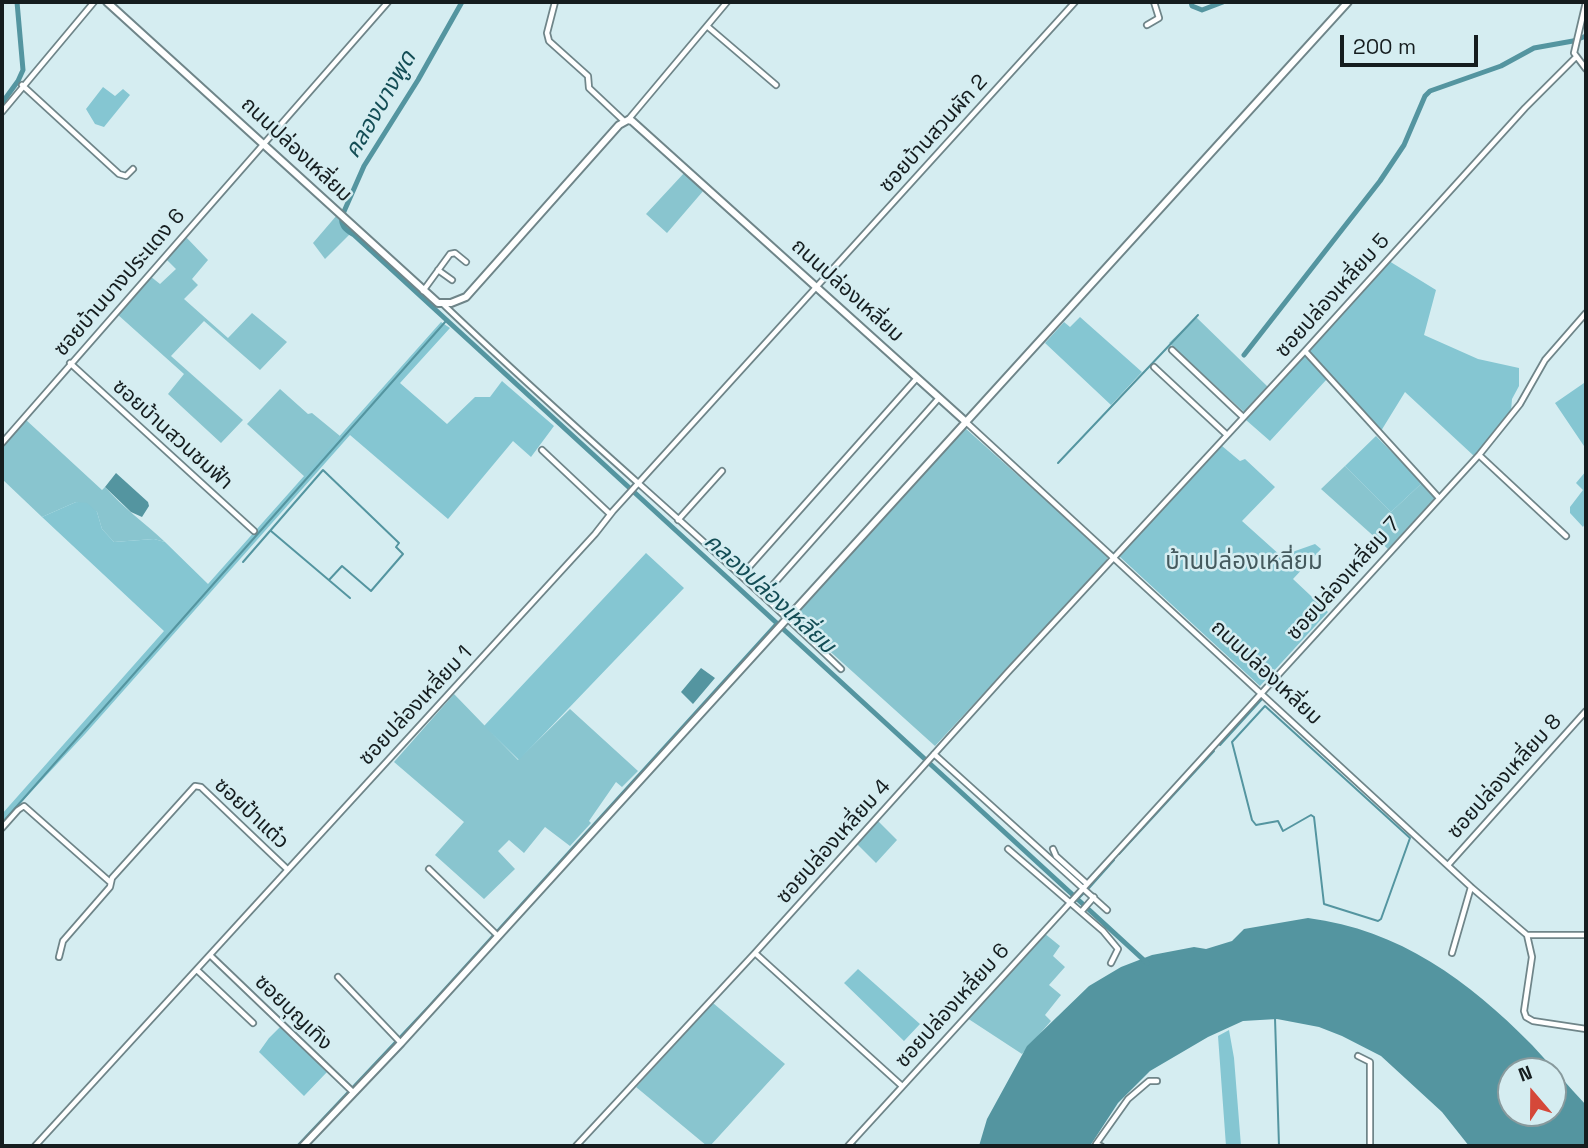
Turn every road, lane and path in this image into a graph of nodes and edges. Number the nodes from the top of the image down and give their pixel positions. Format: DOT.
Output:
graph roads {
  1 [pos="94,2"];
  2 [pos="107,2"];
  3 [pos="388,2"];
  4 [pos="555,2"];
  5 [pos="727,2"];
  6 [pos="1075,2"];
  7 [pos="1154,2"];
  8 [pos="1348,2"];
  9 [pos="1586,2"];
  10 [pos="1147,25"];
  11 [pos="707,26"];
  12 [pos="1576,57"];
  13 [pos="1586,69"];
  14 [pos="22,85"];
  15 [pos="776,85"];
  16 [pos="2,112"];
  17 [pos="626,121"];
  18 [pos="262,145"];
  19 [pos="133,169"];
  20 [pos="466,262"];
  21 [pos="438,270"];
  22 [pos="452,280"];
  23 [pos="818,287"];
  24 [pos="423,291"];
  25 [pos="443,304"];
  26 [pos="1586,313"];
  27 [pos="1172,350"];
  28 [pos="1305,351"];
  29 [pos="70,363"];
  30 [pos="1154,367"];
  31 [pos="918,378"];
  32 [pos="939,398"];
  33 [pos="1243,417"];
  34 [pos="966,422"];
  35 [pos="1227,435"];
  36 [pos="2,443"];
  37 [pos="542,450"];
  38 [pos="1479,455"];
  39 [pos="722,471"];
  40 [pos="638,483"];
  41 [pos="1439,498"];
  42 [pos="610,514"];
  43 [pos="678,520"];
  44 [pos="254,531"];
  45 [pos="1566,536"];
  46 [pos="1114,556"];
  47 [pos="741,576"];
  48 [pos="763,596"];
  49 [pos="788,618"];
  50 [pos="841,669"];
  51 [pos="1261,693"];
  52 [pos="1586,711"];
  53 [pos="934,754"];
  54 [pos="2,828"];
  55 [pos="1008,849"];
  56 [pos="1053,849"];
  57 [pos="1448,864"];
  58 [pos="287,869"];
  59 [pos="429,869"];
  60 [pos="110,882"];
  61 [pos="1083,887"];
  62 [pos="1471,887"];
  63 [pos="1092,900"];
  64 [pos="1070,901"];
  65 [pos="1107,910"];
  66 [pos="1082,911"];
  67 [pos="496,933"];
  68 [pos="1527,935"];
  69 [pos="1586,935"];
  70 [pos="755,953"];
  71 [pos="1452,953"];
  72 [pos="211,956"];
  73 [pos="59,957"];
  74 [pos="1111,963"];
  75 [pos="197,970"];
  76 [pos="338,977"];
  77 [pos="253,1023"];
  78 [pos="1586,1029"];
  79 [pos="401,1043"];
  80 [pos="1358,1056"];
  81 [pos="1157,1081"];
  82 [pos="902,1086"];
  83 [pos="353,1092"];
  84 [pos="854,1139"];
  85 [pos="35,1146"];
  86 [pos="303,1146"];
  87 [pos="576,1146"];
  88 [pos="848,1146"];
  89 [pos="861,1146"];
  90 [pos="1101,1146"];
  91 [pos="1370,1146"];
  1 -- 14 [label="street"];
  2 -- 18 [label="street, ถนนปล่องเหลี่ยม"];
  3 -- 18 [label="street, ซอยบ้านบางประแดง 6"];
  4 -- 17 [label="street"];
  5 -- 11 [label="street"];
  6 -- 23 [label="street, ซอยบ้านสวนผัก 2"];
  7 -- 10 [label="street"];
  8 -- 34 [label="street"];
  9 -- 12 [label="street"];
  11 -- 15 [label="street"];
  11 -- 17 [label="street"];
  12 -- 13 [label="street"];
  12 -- 28 [label="street, ซอยปล่องเหลี่ยม 5"];
  14 -- 16 [label="street"];
  14 -- 19 [label="street"];
  17 -- 23 [label="street, ถนนปล่องเหลี่ยม"];
  17 -- 25 [label="street"];
  18 -- 24 [label="street, ถนนปล่องเหลี่ยม"];
  18 -- 29 [label="street, ซอยบ้านบางประแดง 6"];
  20 -- 21 [label="street"];
  21 -- 22 [label="street"];
  21 -- 24 [label="street"];
  23 -- 31 [label="street, ถนนปล่องเหลี่ยม"];
  23 -- 40 [label="street, ซอยปล่องเหลี่ยม 1"];
  24 -- 25 [label="street, ถนนปล่องเหลี่ยม"];
  25 -- 40 [label="street"];
  26 -- 38 [label="street, ซอยปล่องเหลี่ยม 7"];
  27 -- 33 [label="street"];
  28 -- 33 [label="street, ซอยปล่องเหลี่ยม 5"];
  28 -- 41 [label="street"];
  29 -- 36 [label="street, ซอยบ้านบางประแดง 6"];
  29 -- 44 [label="street, ซอยบ้านสวนชมฟ้า"];
  30 -- 35 [label="street"];
  31 -- 32 [label="street, ถนนปล่องเหลี่ยม"];
  31 -- 47 [label="street"];
  32 -- 34 [label="street, ถนนปล่องเหลี่ยม"];
  32 -- 48 [label="street"];
  33 -- 35 [label="street, ซอยปล่องเหลี่ยม 5"];
  34 -- 46 [label="street, ถนนปล่องเหลี่ยม"];
  34 -- 49 [label="street"];
  35 -- 46 [label="street, ซอยปล่องเหลี่ยม 5"];
  37 -- 42 [label="street"];
  38 -- 41 [label="street, ซอยปล่องเหลี่ยม 7"];
  38 -- 45 [label="street"];
  39 -- 43 [label="street"];
  40 -- 42 [label="street, ซอยปล่องเหลี่ยม 1"];
  40 -- 43 [label="street"];
  41 -- 51 [label="street, ซอยปล่องเหลี่ยม 7"];
  42 -- 58 [label="street, ซอยปล่องเหลี่ยม 1"];
  43 -- 47 [label="street"];
  46 -- 51 [label="street, ถนนปล่องเหลี่ยม"];
  46 -- 53 [label="street, ซอยปล่องเหลี่ยม 4"];
  47 -- 48 [label="street"];
  48 -- 49 [label="street"];
  49 -- 50 [label="street"];
  49 -- 67 [label="street"];
  51 -- 57 [label="street, ถนนปล่องเหลี่ยม"];
  51 -- 61 [label="street, ซอยปล่องเหลี่ยม 7"];
  52 -- 57 [label="street, ซอยปล่องเหลี่ยม 8"];
  53 -- 61 [label="street"];
  53 -- 70 [label="street, ซอยปล่องเหลี่ยม 4"];
  54 -- 60 [label="street"];
  55 -- 64 [label="street"];
  56 -- 61 [label="street"];
  57 -- 62 [label="street, ถนนปล่องเหลี่ยม"];
  58 -- 60 [label="street, ซอยป้าแต๋ว"];
  58 -- 72 [label="street, ซอยปล่องเหลี่ยม 1"];
  59 -- 67 [label="street"];
  60 -- 73 [label="street"];
  61 -- 63 [label="street"];
  61 -- 64 [label="street, ซอยปล่องเหลี่ยม 6"];
  62 -- 68 [label="street, ถนนปล่องเหลี่ยม"];
  62 -- 71 [label="street"];
  63 -- 65 [label="street"];
  63 -- 66 [label="street"];
  64 -- 66 [label="street"];
  64 -- 82 [label="street, ซอยปล่องเหลี่ยม 6"];
  66 -- 74 [label="street"];
  67 -- 79 [label="street"];
  68 -- 69 [label="street"];
  68 -- 78 [label="street"];
  70 -- 82 [label="street"];
  70 -- 87 [label="street, ซอยปล่องเหลี่ยม 4"];
  72 -- 75 [label="street, ซอยปล่องเหลี่ยม 1"];
  72 -- 83 [label="street, ซอยบุญเทิง"];
  75 -- 77 [label="street"];
  75 -- 85 [label="street, ซอยปล่องเหลี่ยม 1"];
  76 -- 79 [label="street"];
  79 -- 83 [label="street"];
  80 -- 91 [label="street"];
  81 -- 90 [label="street"];
  82 -- 84 [label="street, ซอยปล่องเหลี่ยม 6"];
  83 -- 86 [label="street"];
  84 -- 88 [label="street, ซอยปล่องเหลี่ยม 6"];
  84 -- 89 [label="street"];
}
